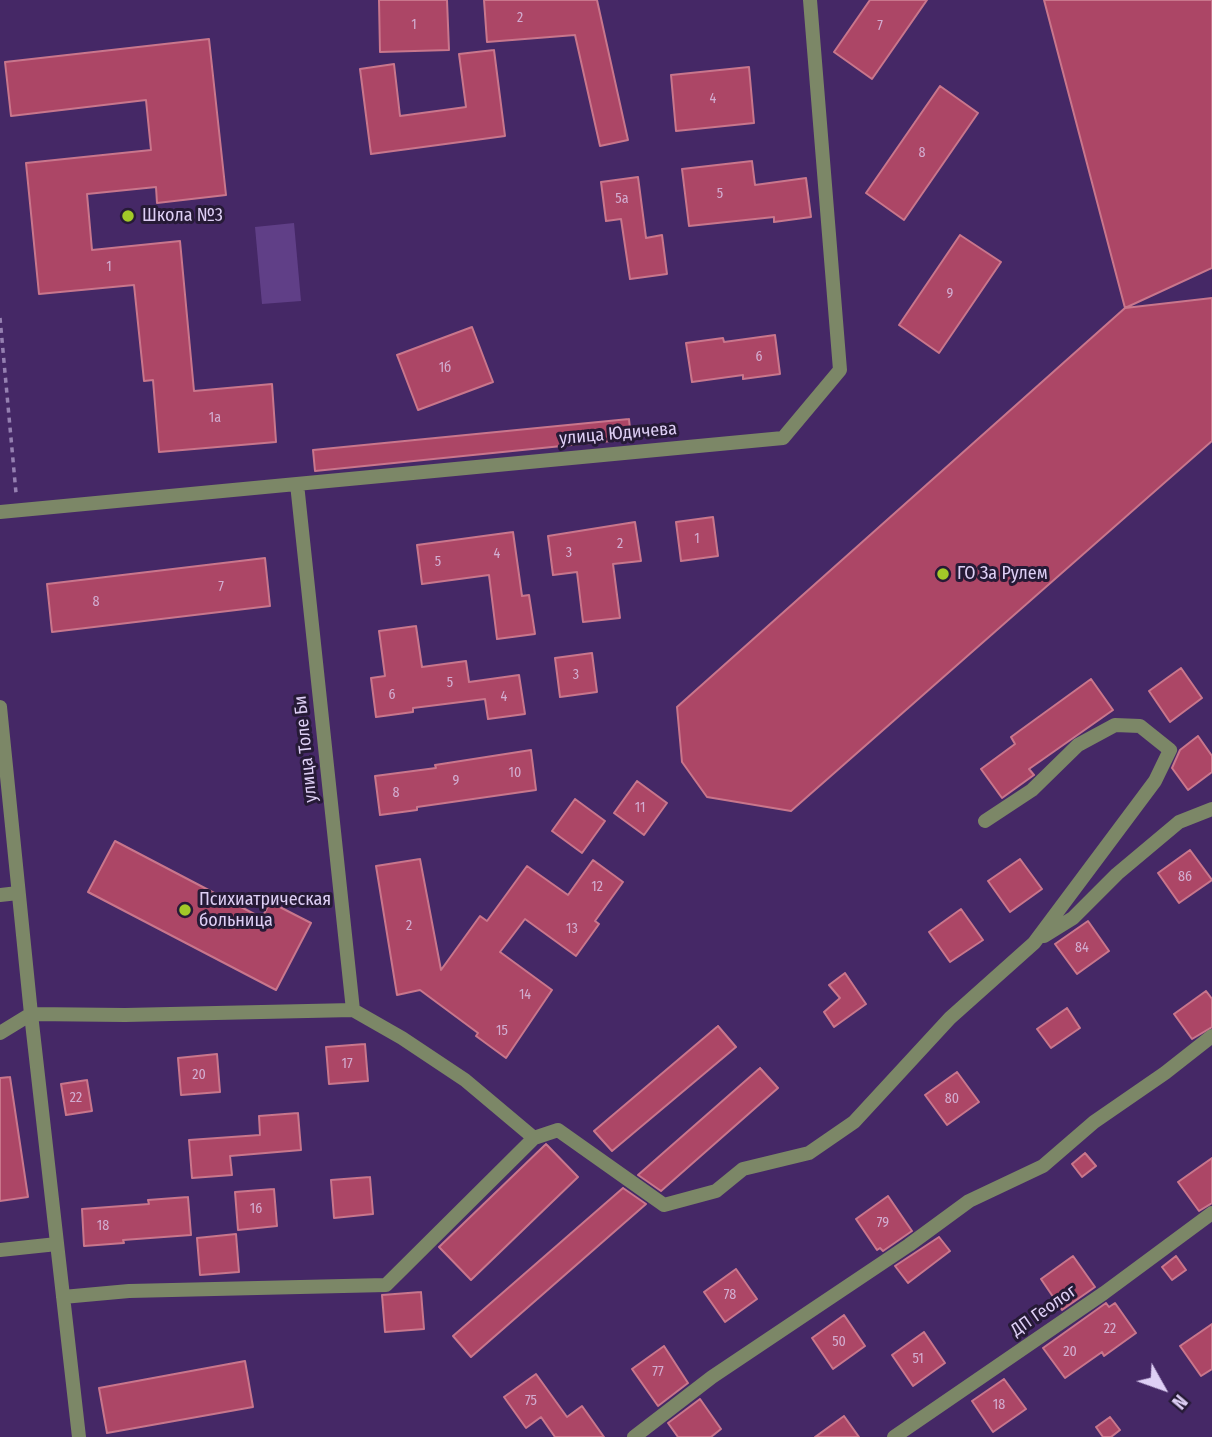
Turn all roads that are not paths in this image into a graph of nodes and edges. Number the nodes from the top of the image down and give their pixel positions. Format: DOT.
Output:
graph roads {
  1 [pos="810,0"];
  2 [pos="297,484"];
  3 [pos="0,512"];
  4 [pos="0,706"];
  5 [pos="1212,808"];
  6 [pos="985,821"];
  7 [pos="7,845"];
  8 [pos="18,893"];
  9 [pos="0,895"];
  10 [pos="1034,943"];
  11 [pos="353,1010"];
  12 [pos="31,1014"];
  13 [pos="0,1033"];
  14 [pos="1212,1036"];
  15 [pos="534,1138"];
  16 [pos="1212,1213"];
  17 [pos="57,1244"];
  18 [pos="0,1250"];
  19 [pos="63,1297"];
  20 [pos="79,1437"];
  21 [pos="634,1437"];
  22 [pos="894,1437"];
  1 -- 2 [label="street, улица Юдичева"];
  2 -- 3 [label="street, улица Юдичева"];
  2 -- 11 [label="street, улица Толе Би"];
  4 -- 7 [label="street"];
  5 -- 10 [label="street"];
  6 -- 10 [label="street"];
  7 -- 8 [label="street"];
  8 -- 9 [label="street"];
  8 -- 12 [label="street"];
  10 -- 15 [label="street"];
  11 -- 12 [label="street"];
  11 -- 15 [label="street"];
  12 -- 13 [label="street"];
  12 -- 17 [label="street"];
  14 -- 21 [label="street"];
  15 -- 19 [label="street"];
  16 -- 22 [label="street, ДП Геолог"];
  17 -- 18 [label="street"];
  17 -- 19 [label="street"];
  19 -- 20 [label="street"];
}
